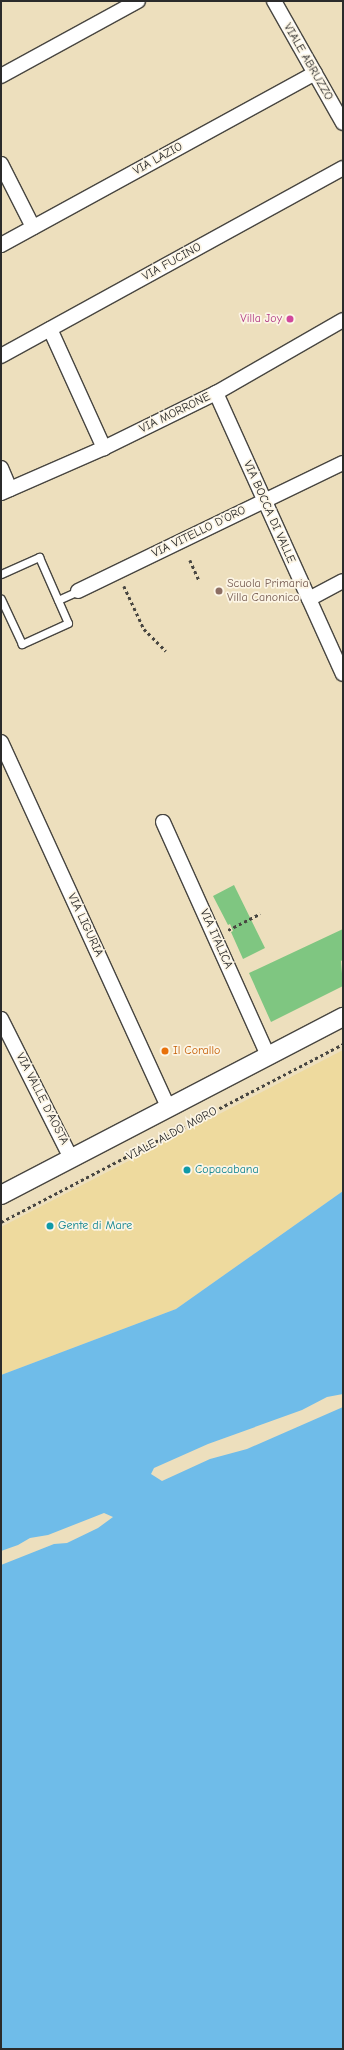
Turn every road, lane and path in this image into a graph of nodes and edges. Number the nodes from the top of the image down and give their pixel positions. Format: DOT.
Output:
graph roads {
  1 [pos="138,1"];
  2 [pos="274,1"];
  3 [pos="315,74"];
  4 [pos="1,76"];
  5 [pos="343,123"];
  6 [pos="1,164"];
  7 [pos="343,168"];
  8 [pos="33,227"];
  9 [pos="1,244"];
  10 [pos="343,320"];
  11 [pos="50,329"];
  12 [pos="1,356"];
  13 [pos="216,393"];
  14 [pos="104,448"];
  15 [pos="343,463"];
  16 [pos="1,468"];
  17 [pos="6,491"];
  18 [pos="264,501"];
  19 [pos="190,560"];
  20 [pos="1,574"];
  21 [pos="199,580"];
  22 [pos="343,581"];
  23 [pos="124,586"];
  24 [pos="78,591"];
  25 [pos="1,599"];
  26 [pos="309,599"];
  27 [pos="58,600"];
  28 [pos="166,651"];
  29 [pos="343,674"];
  30 [pos="1,742"];
  31 [pos="163,822"];
  32 [pos="260,914"];
  33 [pos="214,936"];
  34 [pos="343,1018"];
  35 [pos="1,1019"];
  36 [pos="343,1044"];
  37 [pos="268,1056"];
  38 [pos="168,1107"];
  39 [pos="71,1158"];
  40 [pos="1,1195"];
  41 [pos="1,1222"];
  1 -- 4 [label="street"];
  2 -- 3 [label="street, VIALE ABRUZZO"];
  3 -- 5 [label="street, VIALE ABRUZZO"];
  3 -- 8 [label="street, VIA LAZIO"];
  6 -- 8 [label="street"];
  7 -- 11 [label="street, VIA FUCINO"];
  8 -- 9 [label="street, VIA LAZIO"];
  10 -- 13 [label="street, VIA MORRONE"];
  11 -- 12 [label="street, VIA FUCINO"];
  11 -- 14 [label="street"];
  13 -- 14 [label="street, VIA MORRONE"];
  13 -- 18 [label="street, VIA BOCCA DI VALLE"];
  14 -- 17 [label="street, VIA MORRONE"];
  15 -- 18 [label="street, VIA VITELLO D'ORO"];
  16 -- 17 [label="street"];
  18 -- 24 [label="street, VIA VITELLO D'ORO"];
  18 -- 26 [label="street, VIA BOCCA DI VALLE"];
  19 -- 21 [label="path"];
  20 -- 27 [label="lane"];
  22 -- 26 [label="street"];
  23 -- 28 [label="path"];
  24 -- 27 [label="lane"];
  25 -- 27 [label="lane"];
  26 -- 29 [label="street, VIA BOCCA DI VALLE"];
  30 -- 38 [label="street, VIA LIGURIA"];
  31 -- 33 [label="street, VIA ITALICA"];
  32 -- 33 [label="path"];
  33 -- 37 [label="street, VIA ITALICA"];
  34 -- 37 [label="street, VIALE ALDO MORO"];
  35 -- 39 [label="street, VIA VALLE D'AOSTA"];
  36 -- 41 [label="path, VIALE ALDO MORO"];
  37 -- 38 [label="street, VIALE ALDO MORO"];
  38 -- 39 [label="street, VIALE ALDO MORO"];
  39 -- 40 [label="street, VIALE ALDO MORO"];
}
